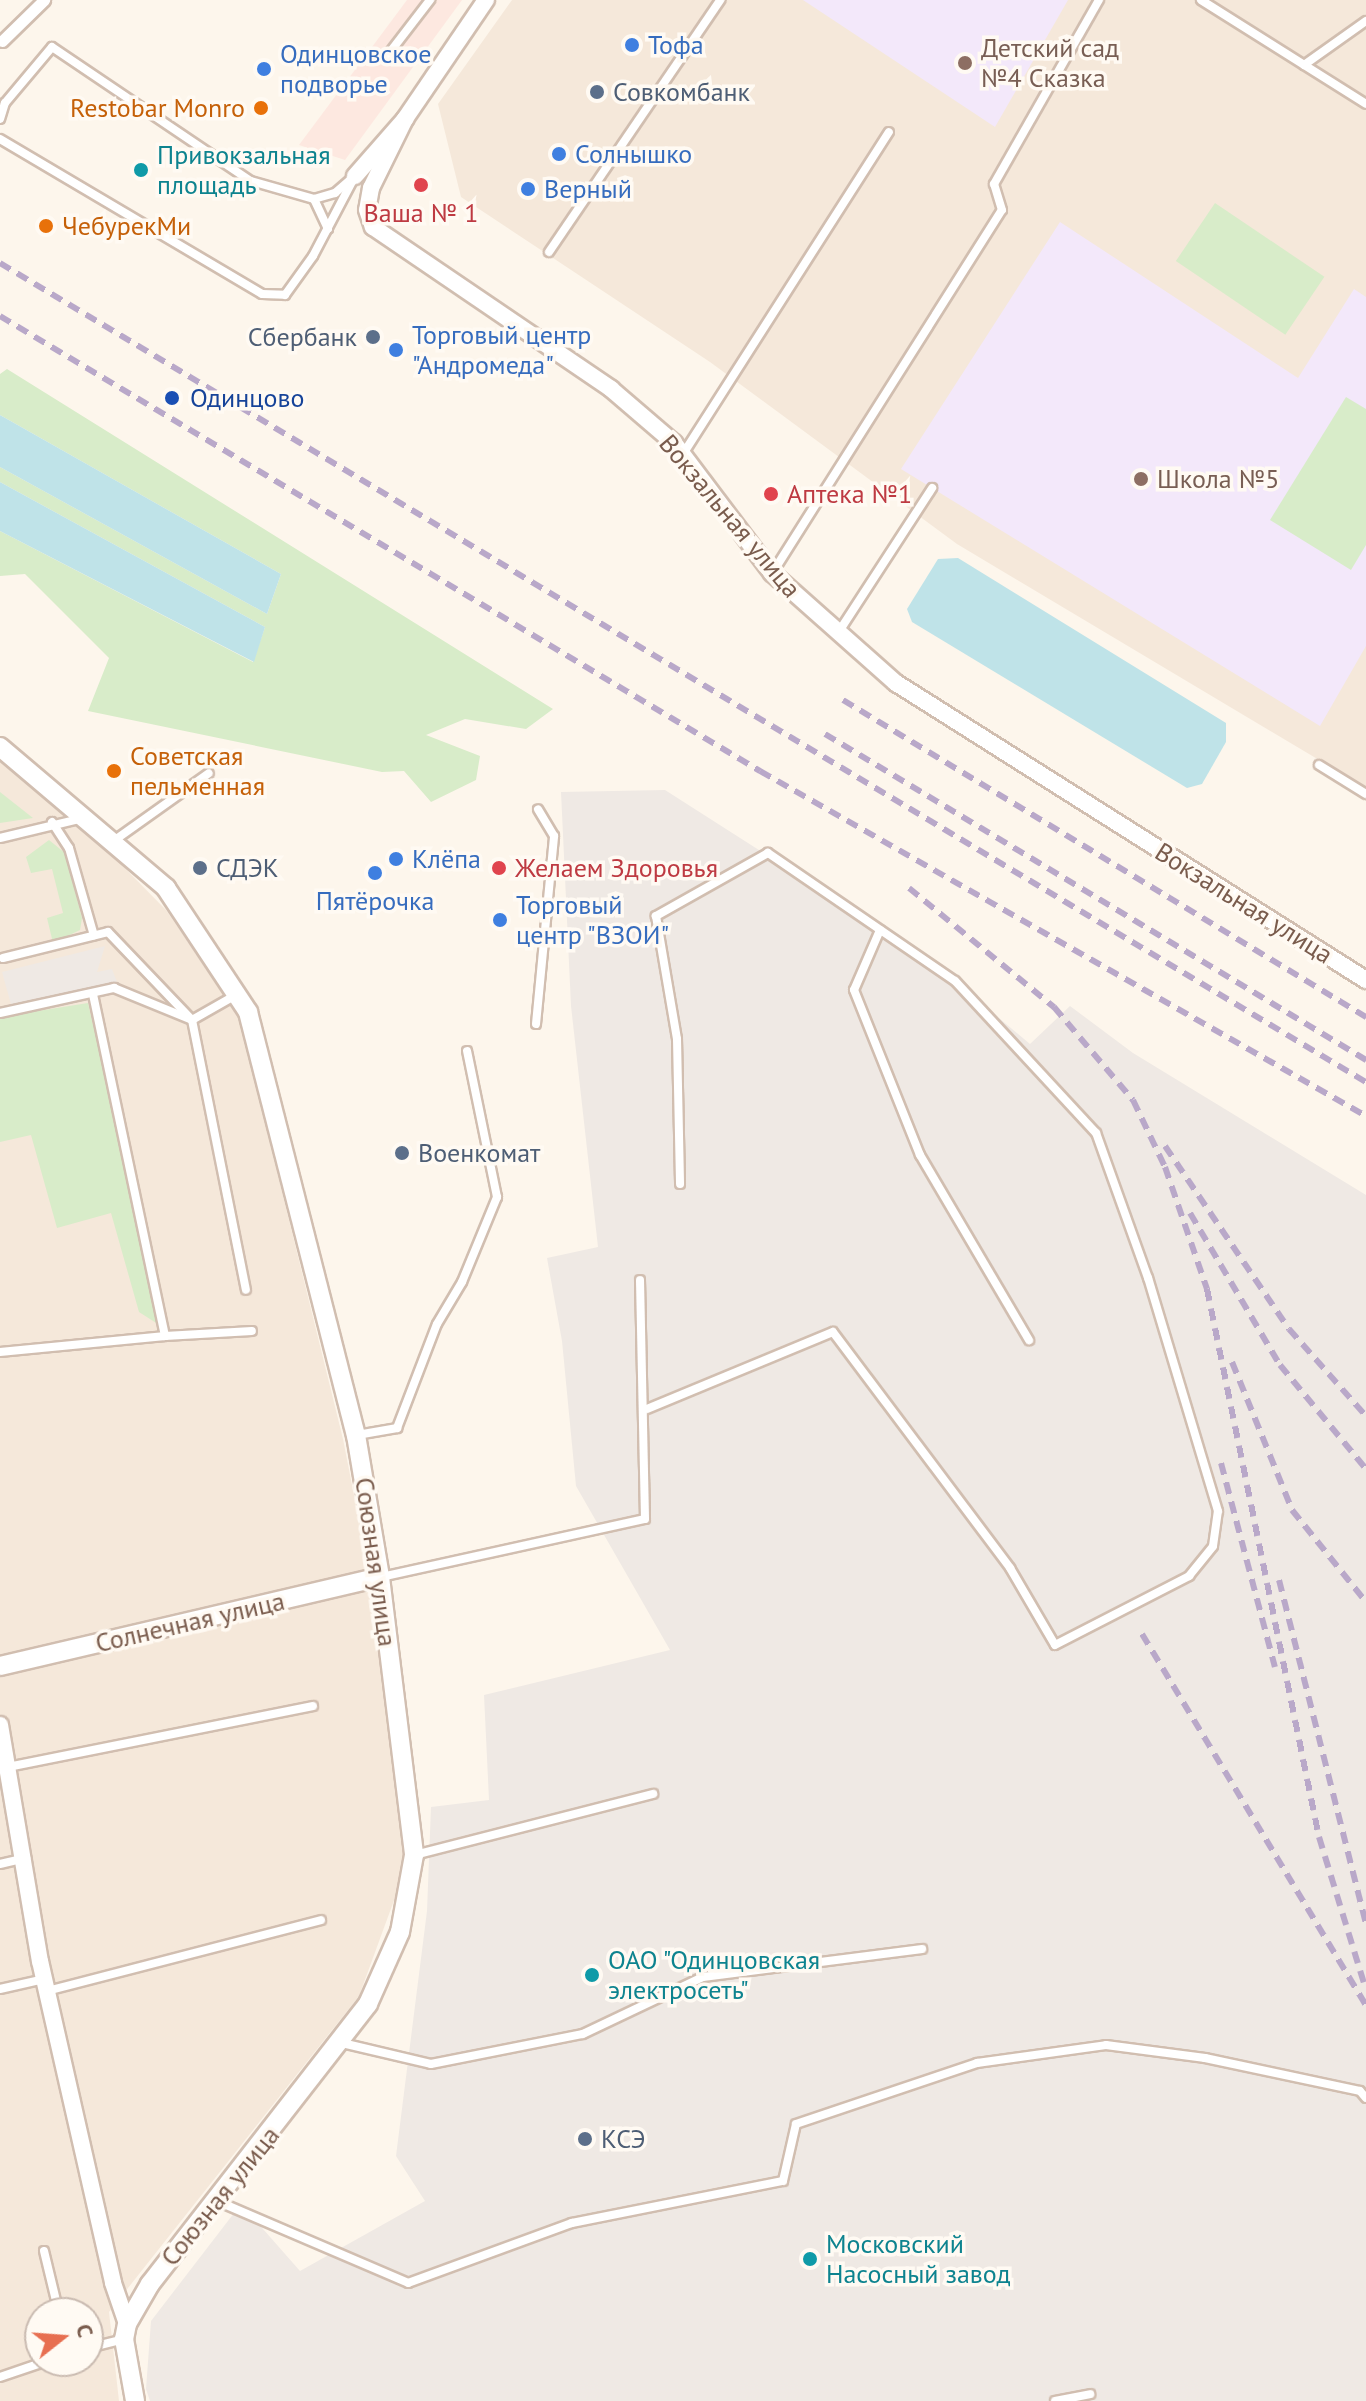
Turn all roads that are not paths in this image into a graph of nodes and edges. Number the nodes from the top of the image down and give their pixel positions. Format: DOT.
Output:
graph roads {
  1 [pos="44,0"];
  2 [pos="430,0"];
  3 [pos="486,0"];
  4 [pos="720,0"];
  5 [pos="1099,0"];
  6 [pos="1201,0"];
  7 [pos="1366,21"];
  8 [pos="2,41"];
  9 [pos="387,56"];
  10 [pos="1304,65"];
  11 [pos="1366,104"];
  12 [pos="0,119"];
  13 [pos="405,119"];
  14 [pos="889,132"];
  15 [pos="1,136"];
  16 [pos="355,176"];
  17 [pos="314,199"];
  18 [pos="328,229"];
  19 [pos="549,252"];
  20 [pos="683,455"];
  21 [pos="932,488"];
  22 [pos="772,573"];
  23 [pos="837,633"];
  24 [pos="0,747"];
  25 [pos="1319,765"];
  26 [pos="209,773"];
  27 [pos="1366,794"];
  28 [pos="538,809"];
  29 [pos="88,818"];
  30 [pos="52,822"];
  31 [pos="0,838"];
  32 [pos="115,840"];
  33 [pos="880,930"];
  34 [pos="94,936"];
  35 [pos="3,958"];
  36 [pos="1366,980"];
  37 [pos="239,993"];
  38 [pos="93,994"];
  39 [pos="0,1013"];
  40 [pos="192,1020"];
  41 [pos="536,1024"];
  42 [pos="467,1051"];
  43 [pos="680,1184"];
  44 [pos="640,1280"];
  45 [pos="246,1290"];
  46 [pos="252,1331"];
  47 [pos="165,1336"];
  48 [pos="1029,1340"];
  49 [pos="0,1352"];
  50 [pos="647,1409"];
  51 [pos="356,1435"];
  52 [pos="380,1577"];
  53 [pos="0,1666"];
  54 [pos="313,1706"];
  55 [pos="0,1725"];
  56 [pos="8,1767"];
  57 [pos="653,1794"];
  58 [pos="414,1855"];
  59 [pos="26,1858"];
  60 [pos="0,1864"];
  61 [pos="321,1920"];
  62 [pos="922,1949"];
  63 [pos="46,1985"];
  64 [pos="0,1989"];
  65 [pos="342,2043"];
  66 [pos="1366,2098"];
  67 [pos="216,2201"];
  68 [pos="44,2251"];
  69 [pos="55,2297"];
  70 [pos="126,2332"];
  71 [pos="104,2341"];
  72 [pos="24,2369"];
  73 [pos="0,2377"];
  74 [pos="1090,2394"];
  75 [pos="135,2401"];
  76 [pos="1055,2401"];
  1 -- 8 [label="street"];
  2 -- 9 [label="lane"];
  3 -- 13 [label="street"];
  4 -- 19 [label="lane"];
  5 -- 22 [label="lane"];
  6 -- 10 [label="lane"];
  7 -- 10 [label="lane"];
  10 -- 11 [label="lane"];
  12 -- 17 [label="lane"];
  13 -- 16 [label="street"];
  13 -- 20 [label="street, Вокзальная улица"];
  14 -- 20 [label="lane"];
  15 -- 18 [label="lane"];
  16 -- 17 [label="lane"];
  16 -- 18 [label="lane"];
  17 -- 18 [label="lane"];
  20 -- 22 [label="street, Вокзальная улица"];
  21 -- 23 [label="lane"];
  22 -- 23 [label="street, Вокзальная улица"];
  23 -- 36 [label="street, Вокзальная улица"];
  24 -- 29 [label="street, Союзная улица"];
  25 -- 27 [label="lane"];
  26 -- 32 [label="lane"];
  28 -- 41 [label="lane"];
  29 -- 30 [label="lane"];
  29 -- 32 [label="street, Союзная улица"];
  30 -- 31 [label="lane"];
  30 -- 34 [label="lane"];
  32 -- 37 [label="street, Союзная улица"];
  33 -- 43 [label="lane"];
  33 -- 48 [label="lane"];
  33 -- 50 [label="lane"];
  34 -- 35 [label="lane"];
  34 -- 40 [label="lane"];
  37 -- 40 [label="lane"];
  37 -- 51 [label="street, Союзная улица"];
  38 -- 39 [label="lane"];
  38 -- 40 [label="lane"];
  38 -- 47 [label="lane"];
  40 -- 45 [label="lane"];
  42 -- 51 [label="lane"];
  44 -- 50 [label="lane"];
  46 -- 47 [label="lane"];
  47 -- 49 [label="lane"];
  50 -- 52 [label="lane"];
  51 -- 52 [label="street, Союзная улица"];
  52 -- 53 [label="street, Солнечная улица"];
  52 -- 58 [label="street, Союзная улица"];
  54 -- 56 [label="lane"];
  55 -- 56 [label="street"];
  56 -- 59 [label="street"];
  57 -- 58 [label="lane"];
  58 -- 65 [label="street, Союзная улица"];
  59 -- 60 [label="lane"];
  59 -- 63 [label="street"];
  61 -- 63 [label="lane"];
  62 -- 65 [label="lane"];
  63 -- 64 [label="lane"];
  63 -- 70 [label="street"];
  65 -- 67 [label="street, Союзная улица"];
  66 -- 67 [label="lane"];
  67 -- 70 [label="street, Союзная улица"];
  68 -- 69 [label="lane"];
  70 -- 71 [label="lane"];
  70 -- 75 [label="street"];
  72 -- 73 [label="lane"];
  74 -- 76 [label="lane"];
}
